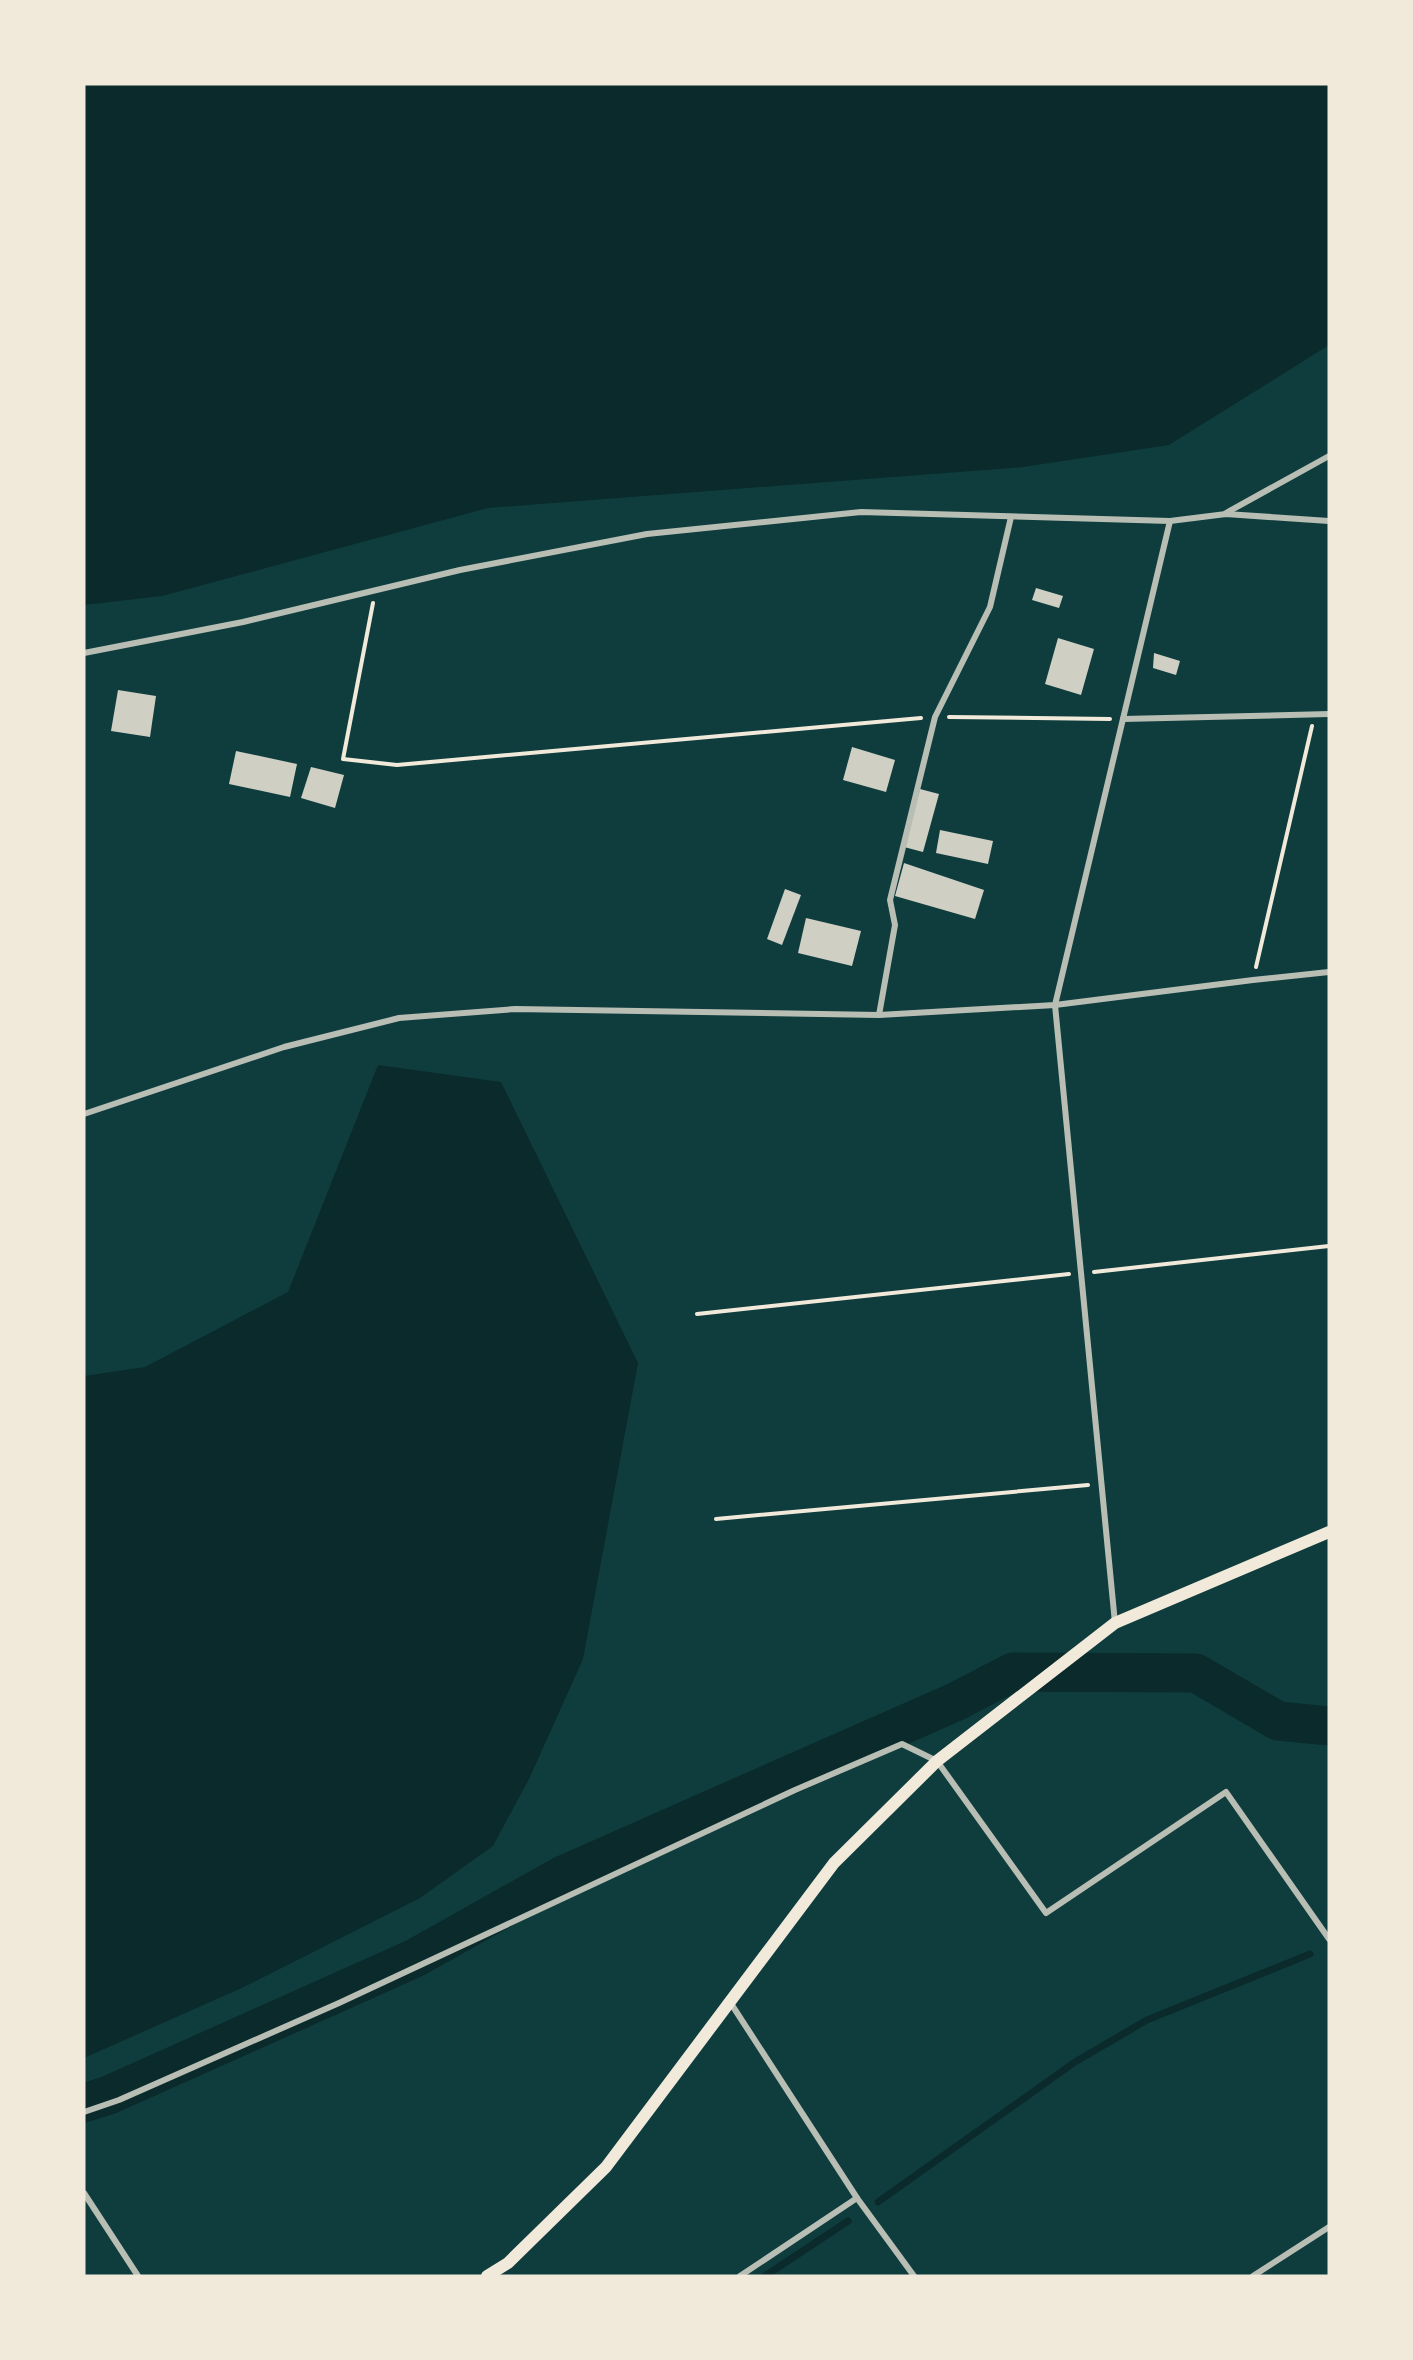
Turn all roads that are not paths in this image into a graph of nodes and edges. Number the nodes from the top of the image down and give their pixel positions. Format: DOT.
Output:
graph roads {
  1 [pos="1329,456"];
  2 [pos="1226,514"];
  3 [pos="1011,517"];
  4 [pos="1170,521"];
  5 [pos="1329,521"];
  6 [pos="84,653"];
  7 [pos="1329,714"];
  8 [pos="1123,719"];
  9 [pos="1329,972"];
  10 [pos="1055,1005"];
  11 [pos="879,1016"];
  12 [pos="84,1114"];
  13 [pos="1329,1532"];
  14 [pos="1115,1623"];
  15 [pos="937,1761"];
  16 [pos="1329,1939"];
  17 [pos="730,2002"];
  18 [pos="84,2112"];
  19 [pos="84,2193"];
  20 [pos="857,2198"];
  21 [pos="1329,2227"];
  22 [pos="138,2276"];
  23 [pos="487,2276"];
  24 [pos="740,2276"];
  25 [pos="914,2276"];
  26 [pos="1253,2276"];
  1 -- 2 [label="street"];
  2 -- 4 [label="street"];
  2 -- 5 [label="street"];
  3 -- 4 [label="street"];
  3 -- 6 [label="street"];
  3 -- 11 [label="street"];
  4 -- 8 [label="street"];
  7 -- 8 [label="street"];
  8 -- 10 [label="street"];
  9 -- 10 [label="street"];
  10 -- 11 [label="street"];
  10 -- 14 [label="street"];
  11 -- 12 [label="street"];
  13 -- 14 [label="main road"];
  14 -- 15 [label="main road"];
  15 -- 16 [label="street"];
  15 -- 17 [label="main road"];
  15 -- 18 [label="street"];
  17 -- 20 [label="street"];
  17 -- 23 [label="main road"];
  19 -- 22 [label="street"];
  20 -- 24 [label="street"];
  20 -- 25 [label="street"];
  21 -- 26 [label="street"];
}
